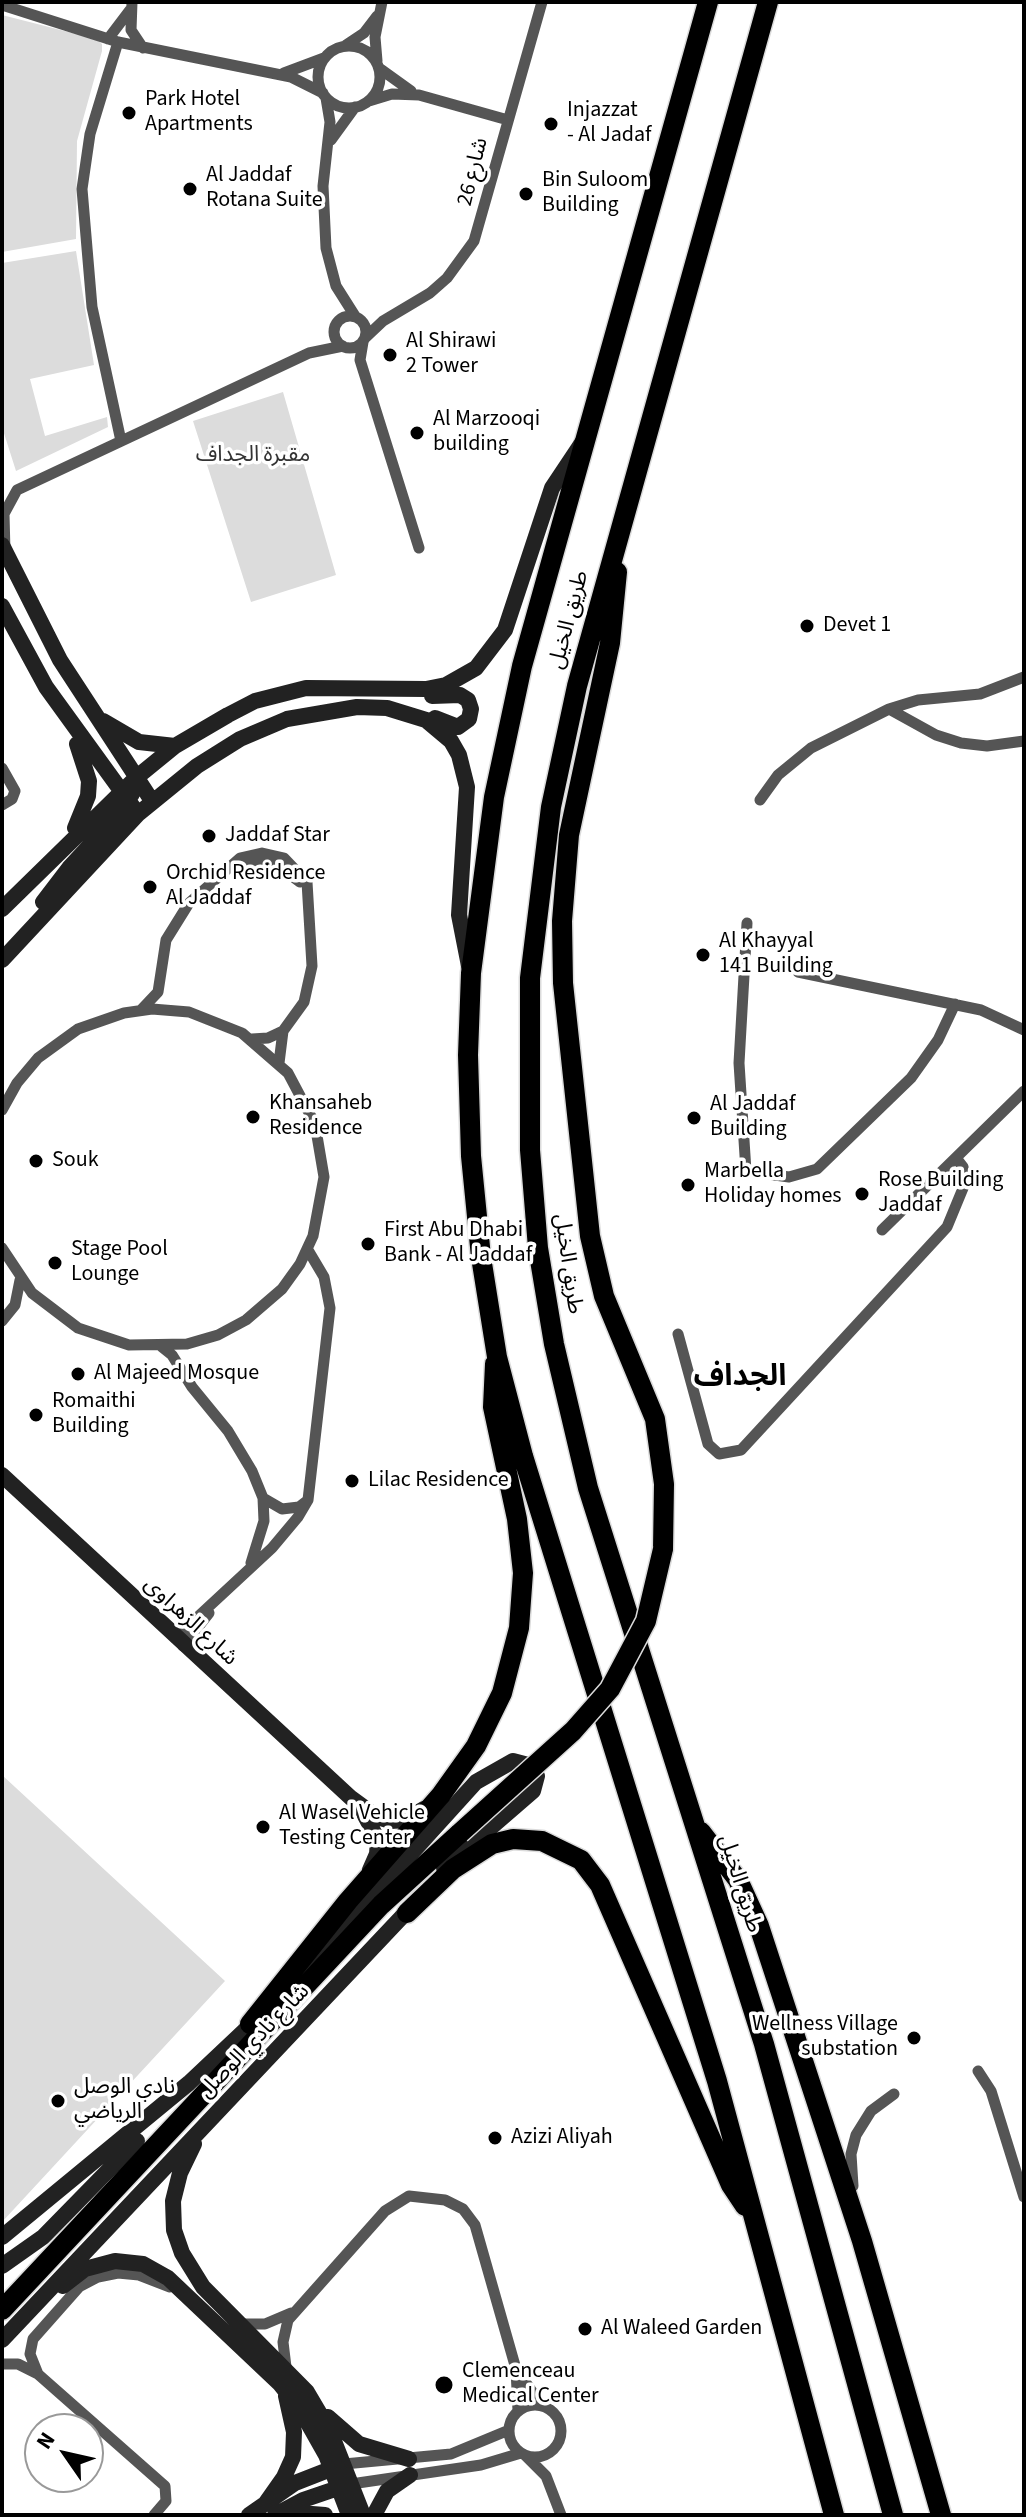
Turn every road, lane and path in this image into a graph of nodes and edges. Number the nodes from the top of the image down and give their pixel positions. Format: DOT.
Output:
graph roads {
  1 [pos="542,2"];
  2 [pos="708,2"];
  3 [pos="768,2"];
  4 [pos="2,5"];
  5 [pos="131,6"];
  6 [pos="381,7"];
  7 [pos="113,40"];
  8 [pos="343,46"];
  9 [pos="143,48"];
  10 [pos="326,56"];
  11 [pos="378,66"];
  12 [pos="280,74"];
  13 [pos="419,95"];
  14 [pos="325,96"];
  15 [pos="361,105"];
  16 [pos="508,120"];
  17 [pos="328,148"];
  18 [pos="336,286"];
  19 [pos="390,316"];
  20 [pos="356,317"];
  21 [pos="336,326"];
  22 [pos="364,340"];
  23 [pos="345,346"];
  24 [pos="309,353"];
  25 [pos="362,366"];
  26 [pos="585,439"];
  27 [pos="121,441"];
  28 [pos="2,490"];
  29 [pos="17,490"];
  30 [pos="618,537"];
  31 [pos="419,548"];
  32 [pos="4,549"];
  33 [pos="2,606"];
  34 [pos="1024,677"];
  35 [pos="385,689"];
  36 [pos="387,708"];
  37 [pos="889,709"];
  38 [pos="92,711"];
  39 [pos="69,720"];
  40 [pos="1024,741"];
  41 [pos="175,746"];
  42 [pos="2,768"];
  43 [pos="137,777"];
  44 [pos="760,800"];
  45 [pos="152,801"];
  46 [pos="129,803"];
  47 [pos="2,805"];
  48 [pos="67,842"];
  49 [pos="2,909"];
  50 [pos="747,923"];
  51 [pos="2,960"];
  52 [pos="798,972"];
  53 [pos="471,973"];
  54 [pos="160,986"];
  55 [pos="955,1004"];
  56 [pos="140,1010"];
  57 [pos="177,1011"];
  58 [pos="1024,1030"];
  59 [pos="283,1031"];
  60 [pos="252,1039"];
  61 [pos="279,1063"];
  62 [pos="1024,1091"];
  63 [pos="2,1110"];
  64 [pos="956,1158"];
  65 [pos="882,1230"];
  66 [pos="2,1248"];
  67 [pos="308,1250"];
  68 [pos="20,1280"];
  69 [pos="45,1306"];
  70 [pos="12,1311"];
  71 [pos="2,1321"];
  72 [pos="678,1334"];
  73 [pos="162,1347"];
  74 [pos="497,1357"];
  75 [pos="2,1475"];
  76 [pos="263,1498"];
  77 [pos="308,1500"];
  78 [pos="244,1573"];
  79 [pos="179,1642"];
  80 [pos="441,1795"];
  81 [pos="351,1798"];
  82 [pos="697,1828"];
  83 [pos="348,1901"];
  84 [pos="407,1913"];
  85 [pos="250,2024"];
  86 [pos="978,2071"];
  87 [pos="894,2094"];
  88 [pos="164,2104"];
  89 [pos="202,2128"];
  90 [pos="149,2184"];
  91 [pos="1024,2197"];
  92 [pos="753,2215"];
  93 [pos="2,2237"];
  94 [pos="862,2241"];
  95 [pos="2,2266"];
  96 [pos="186,2295"];
  97 [pos="37,2301"];
  98 [pos="2,2310"];
  99 [pos="295,2311"];
  100 [pos="2,2323"];
  101 [pos="243,2324"];
  102 [pos="2,2340"];
  103 [pos="2,2364"];
  104 [pos="286,2367"];
  105 [pos="516,2369"];
  106 [pos="38,2374"];
  107 [pos="280,2384"];
  108 [pos="315,2405"];
  109 [pos="542,2406"];
  110 [pos="518,2411"];
  111 [pos="509,2430"];
  112 [pos="557,2445"];
  113 [pos="523,2454"];
  114 [pos="337,2466"];
  115 [pos="410,2467"];
  116 [pos="550,2483"];
  117 [pos="344,2486"];
  118 [pos="272,2511"];
  119 [pos="154,2515"];
  120 [pos="249,2515"];
  121 [pos="325,2515"];
  122 [pos="349,2515"];
  123 [pos="363,2515"];
  124 [pos="374,2515"];
  125 [pos="561,2515"];
  126 [pos="834,2515"];
  127 [pos="893,2515"];
  128 [pos="941,2515"];
  1 -- 16 [label="street, شارع 26"];
  2 -- 26 [label="highway, طريق الخيل"];
  3 -- 30 [label="highway, طريق الخيل"];
  4 -- 7 [label="street"];
  5 -- 7 [label="street"];
  5 -- 9 [label="street"];
  6 -- 8 [label="street"];
  6 -- 11 [label="street"];
  7 -- 9 [label="street"];
  7 -- 27 [label="street"];
  8 -- 10 [label="street"];
  8 -- 11 [label="street"];
  9 -- 12 [label="street"];
  10 -- 12 [label="street"];
  10 -- 14 [label="street"];
  11 -- 13 [label="street"];
  11 -- 15 [label="street"];
  12 -- 14 [label="street"];
  13 -- 15 [label="street"];
  13 -- 16 [label="street"];
  14 -- 15 [label="street"];
  14 -- 17 [label="street"];
  15 -- 17 [label="street"];
  16 -- 19 [label="street, شارع 26"];
  17 -- 18 [label="street"];
  18 -- 20 [label="street"];
  18 -- 21 [label="street"];
  19 -- 20 [label="street, شارع 26"];
  19 -- 22 [label="street, شارع 26"];
  20 -- 21 [label="street"];
  20 -- 22 [label="street"];
  21 -- 23 [label="street"];
  21 -- 24 [label="street"];
  22 -- 23 [label="street"];
  22 -- 25 [label="street"];
  23 -- 24 [label="street"];
  23 -- 25 [label="street"];
  24 -- 27 [label="street"];
  25 -- 31 [label="street"];
  26 -- 35 [label="street"];
  26 -- 53 [label="highway, طريق الخيل"];
  27 -- 29 [label="street"];
  28 -- 29 [label="street"];
  29 -- 32 [label="street"];
  30 -- 82 [label="highway, طريق الخيل"];
  30 -- 98 [label="highway, bridge"];
  32 -- 38 [label="street"];
  33 -- 39 [label="street"];
  34 -- 37 [label="street"];
  35 -- 36 [label="street"];
  35 -- 41 [label="street"];
  36 -- 45 [label="street"];
  36 -- 53 [label="street"];
  37 -- 40 [label="street"];
  37 -- 44 [label="street"];
  38 -- 41 [label="street"];
  38 -- 43 [label="street"];
  39 -- 46 [label="street"];
  39 -- 48 [label="street"];
  41 -- 43 [label="street"];
  42 -- 47 [label="street"];
  43 -- 45 [label="street"];
  43 -- 46 [label="street"];
  45 -- 46 [label="street"];
  46 -- 48 [label="street"];
  46 -- 51 [label="street"];
  48 -- 49 [label="street"];
  50 -- 55 [label="street"];
  52 -- 55 [label="street"];
  53 -- 74 [label="highway, طريق الخيل"];
  54 -- 56 [label="street"];
  54 -- 57 [label="street"];
  54 -- 59 [label="street"];
  55 -- 58 [label="street"];
  56 -- 57 [label="street"];
  56 -- 63 [label="street"];
  57 -- 60 [label="street"];
  59 -- 60 [label="street"];
  59 -- 61 [label="street"];
  60 -- 61 [label="street"];
  61 -- 67 [label="street"];
  62 -- 64 [label="street"];
  64 -- 65 [label="street"];
  64 -- 72 [label="street"];
  66 -- 68 [label="street"];
  67 -- 73 [label="street"];
  67 -- 77 [label="street"];
  68 -- 69 [label="street"];
  68 -- 70 [label="street"];
  69 -- 70 [label="street"];
  69 -- 73 [label="street"];
  70 -- 71 [label="street"];
  73 -- 76 [label="street"];
  74 -- 80 [label="highway"];
  74 -- 92 [label="highway, طريق الخيل"];
  75 -- 79 [label="street, شارع الزهراوى"];
  76 -- 77 [label="street"];
  76 -- 78 [label="street"];
  77 -- 78 [label="street"];
  78 -- 79 [label="street"];
  79 -- 81 [label="street, شارع الزهراوى"];
  80 -- 81 [label="street, شارع الزهراوى"];
  80 -- 83 [label="highway"];
  81 -- 83 [label="street, شارع الزهراوى"];
  82 -- 94 [label="highway"];
  82 -- 127 [label="highway, طريق الخيل"];
  83 -- 85 [label="highway"];
  84 -- 85 [label="street, شارع نادي الوصل"];
  84 -- 89 [label="street, شارع نادي الوصل"];
  84 -- 92 [label="highway"];
  85 -- 88 [label="street, شارع نادي الوصل"];
  86 -- 91 [label="street"];
  87 -- 94 [label="street"];
  88 -- 93 [label="street, شارع نادي الوصل"];
  88 -- 95 [label="street, شارع نادي الوصل"];
  89 -- 90 [label="street, شارع نادي الوصل"];
  89 -- 101 [label="street"];
  90 -- 97 [label="street, شارع نادي الوصل"];
  90 -- 100 [label="street"];
  92 -- 126 [label="highway, طريق الخيل"];
  94 -- 128 [label="highway"];
  96 -- 97 [label="street"];
  96 -- 106 [label="street"];
  96 -- 107 [label="street"];
  97 -- 102 [label="street, شارع نادي الوصل"];
  99 -- 101 [label="street"];
  99 -- 104 [label="street"];
  99 -- 105 [label="street"];
  101 -- 104 [label="street"];
  103 -- 106 [label="street"];
  104 -- 108 [label="street"];
  105 -- 109 [label="street"];
  105 -- 110 [label="street"];
  106 -- 119 [label="street"];
  107 -- 114 [label="street"];
  107 -- 118 [label="street"];
  108 -- 114 [label="street"];
  108 -- 115 [label="street"];
  109 -- 110 [label="street"];
  109 -- 112 [label="street"];
  110 -- 111 [label="street"];
  111 -- 113 [label="street"];
  111 -- 115 [label="street"];
  112 -- 113 [label="street"];
  112 -- 116 [label="street"];
  113 -- 115 [label="street"];
  113 -- 116 [label="street"];
  114 -- 115 [label="street"];
  114 -- 117 [label="street"];
  114 -- 118 [label="street"];
  115 -- 117 [label="street"];
  115 -- 124 [label="street"];
  116 -- 125 [label="street"];
  117 -- 118 [label="street"];
  117 -- 122 [label="street"];
  117 -- 123 [label="street"];
  118 -- 120 [label="street"];
  118 -- 121 [label="street"];
}
